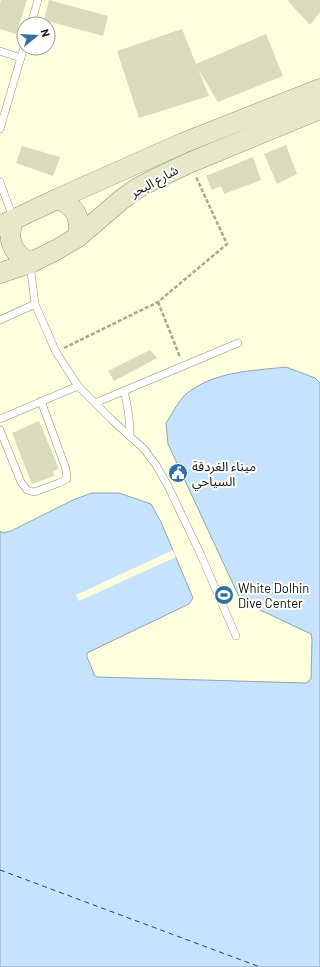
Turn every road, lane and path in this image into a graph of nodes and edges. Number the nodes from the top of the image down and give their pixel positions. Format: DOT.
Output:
graph roads {
  1 [pos="38,0"];
  2 [pos="33,16"];
  3 [pos="0,52"];
  4 [pos="21,58"];
  5 [pos="320,88"];
  6 [pos="320,109"];
  7 [pos="0,129"];
  8 [pos="189,163"];
  9 [pos="0,182"];
  10 [pos="57,199"];
  11 [pos="7,223"];
  12 [pos="78,237"];
  13 [pos="30,263"];
  14 [pos="0,273"];
  15 [pos="158,302"];
  16 [pos="35,304"];
  17 [pos="0,320"];
  18 [pos="238,343"];
  19 [pos="56,352"];
  20 [pos="184,366"];
  21 [pos="78,386"];
  22 [pos="124,391"];
  23 [pos="41,401"];
  24 [pos="95,403"];
  25 [pos="0,419"];
  26 [pos="0,430"];
  27 [pos="130,436"];
  28 [pos="236,636"];
  1 -- 2 [label="lane"];
  3 -- 4 [label="lane"];
  4 -- 7 [label="lane"];
  5 -- 10 [label="main road, شارع البحر"];
  6 -- 8 [label="main road, شارع البحر"];
  8 -- 12 [label="main road, شارع البحر"];
  8 -- 15 [label="path"];
  9 -- 11 [label="lane"];
  10 -- 11 [label="main road, شارع البحر"];
  10 -- 12 [label="main road"];
  11 -- 13 [label="main road"];
  12 -- 13 [label="main road, شارع البحر"];
  13 -- 14 [label="main road, شارع البحر"];
  13 -- 16 [label="lane"];
  15 -- 19 [label="path"];
  15 -- 20 [label="path"];
  16 -- 17 [label="lane"];
  16 -- 19 [label="lane"];
  18 -- 20 [label="lane"];
  19 -- 21 [label="lane"];
  20 -- 22 [label="lane"];
  21 -- 23 [label="lane"];
  21 -- 24 [label="lane"];
  22 -- 24 [label="lane"];
  22 -- 27 [label="lane"];
  23 -- 25 [label="lane"];
  23 -- 26 [label="lane"];
  24 -- 27 [label="lane"];
  27 -- 28 [label="lane"];
}
